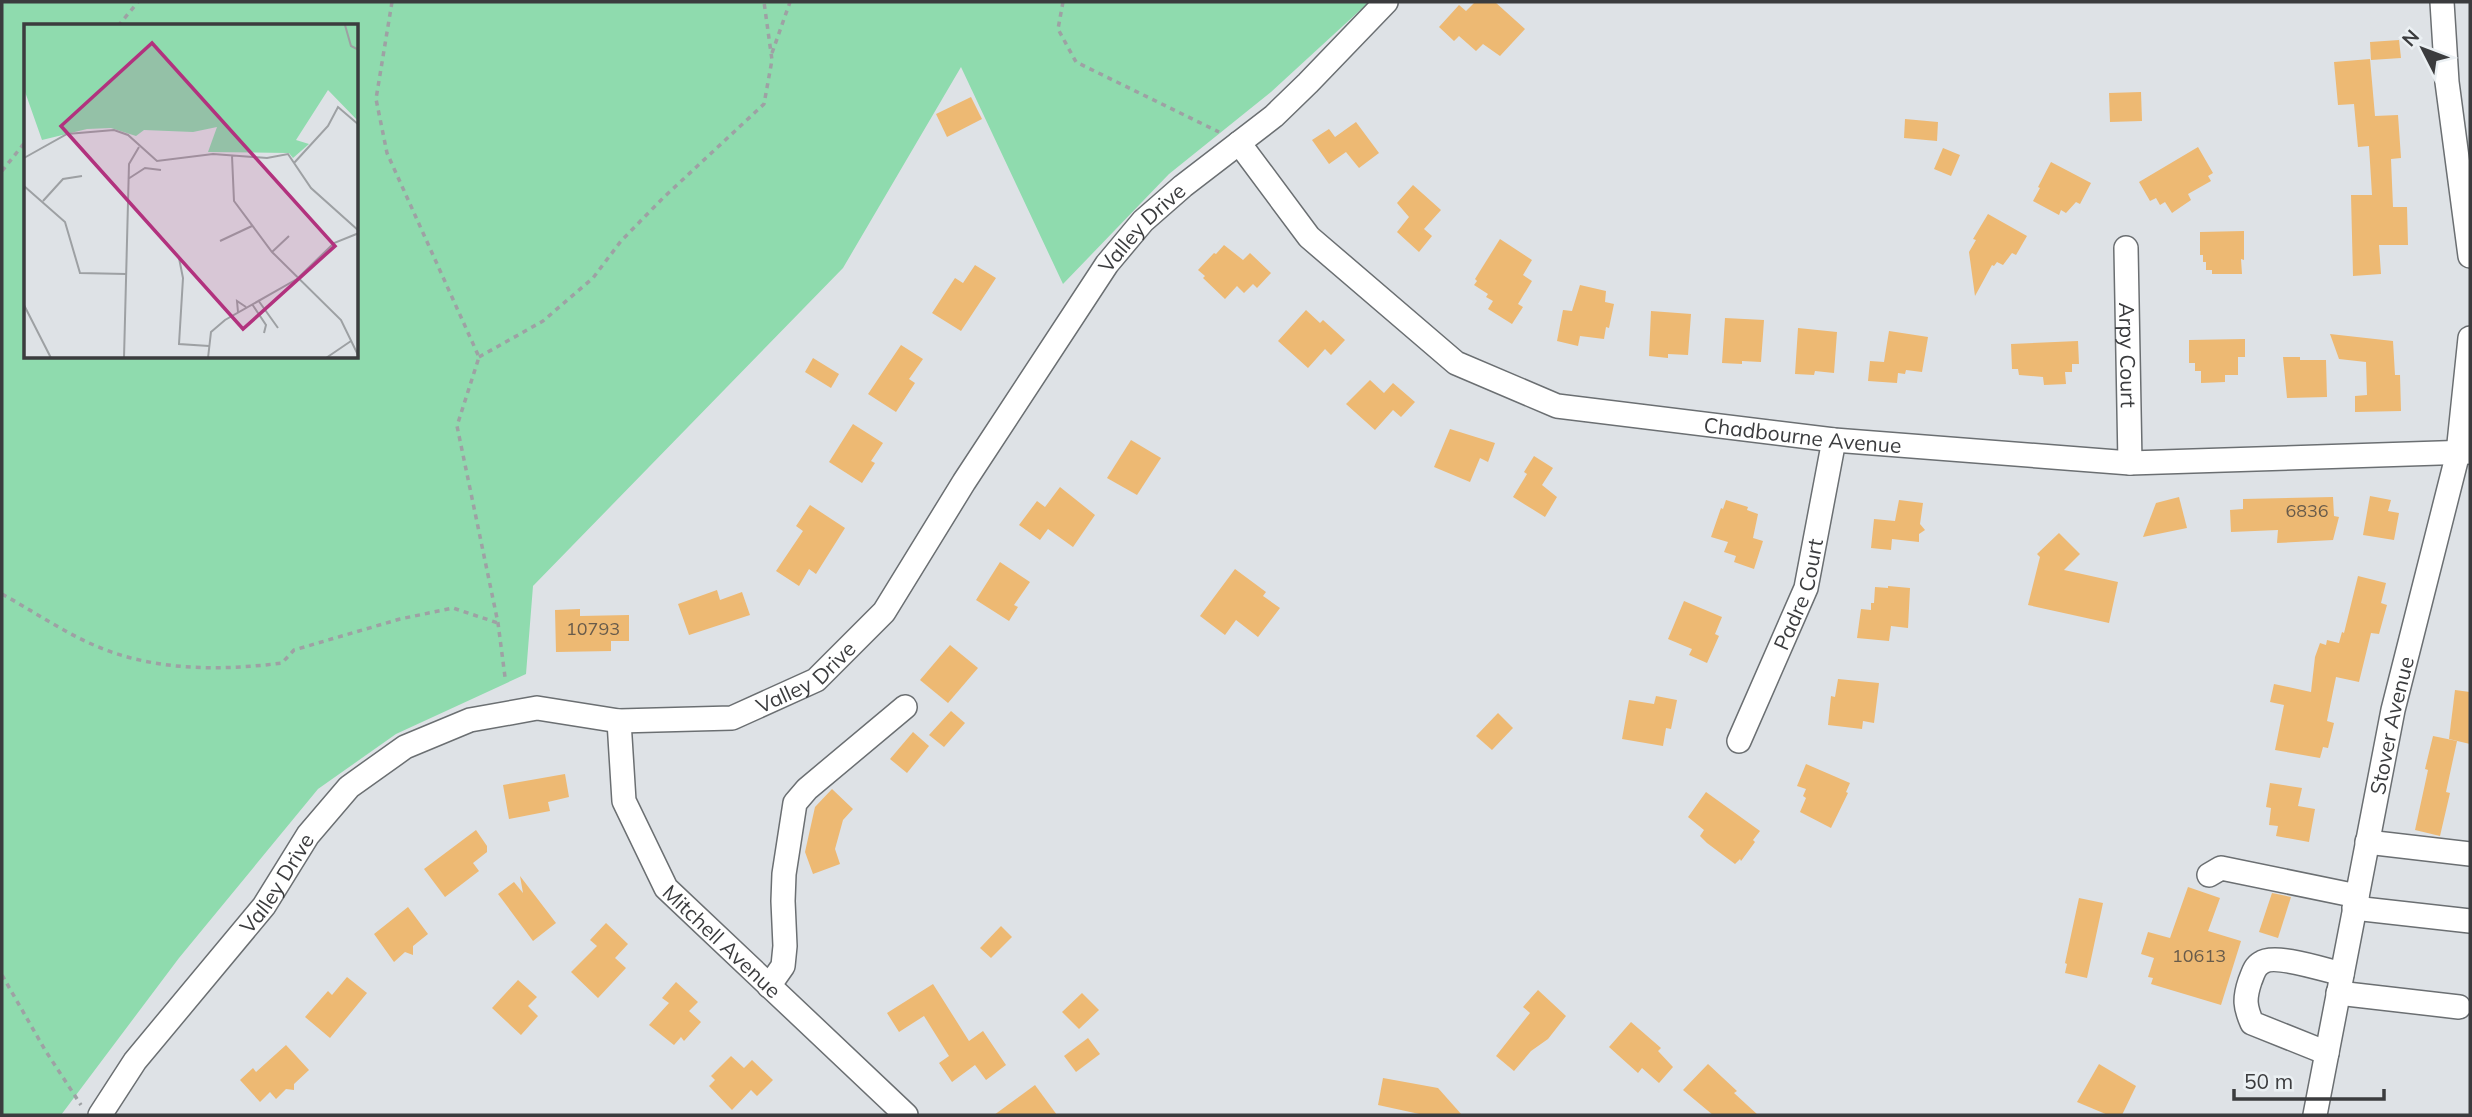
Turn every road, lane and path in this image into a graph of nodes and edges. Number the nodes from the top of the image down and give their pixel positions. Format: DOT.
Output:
graph roads {
  1 [pos="138,2"];
  2 [pos="392,2"];
  3 [pos="764,2"];
  4 [pos="790,2"];
  5 [pos="1063,2"];
  6 [pos="1386,2"];
  7 [pos="2442,2"];
  8 [pos="120,24"];
  9 [pos="772,55"];
  10 [pos="1239,143"];
  11 [pos="24,144"];
  12 [pos="2,171"];
  13 [pos="2126,248"];
  14 [pos="2470,256"];
  15 [pos="2470,338"];
  16 [pos="479,357"];
  17 [pos="1834,440"];
  18 [pos="2464,452"];
  19 [pos="2130,463"];
  20 [pos="2,594"];
  21 [pos="498,623"];
  22 [pos="505,677"];
  23 [pos="905,707"];
  24 [pos="619,721"];
  25 [pos="1739,741"];
  26 [pos="2367,842"];
  27 [pos="2470,854"];
  28 [pos="2209,875"];
  29 [pos="2355,902"];
  30 [pos="2470,921"];
  31 [pos="2,975"];
  32 [pos="2340,983"];
  33 [pos="769,986"];
  34 [pos="2459,1007"];
  35 [pos="2327,1053"];
  36 [pos="88,1115"];
  37 [pos="100,1115"];
  38 [pos="906,1115"];
  39 [pos="2315,1115"];
  1 -- 8 [label="path"];
  2 -- 16 [label="path"];
  3 -- 9 [label="path"];
  4 -- 9 [label="path"];
  5 -- 10 [label="path"];
  6 -- 10 [label="street, Valley Drive"];
  7 -- 14 [label="street"];
  9 -- 16 [label="path"];
  10 -- 17 [label="street, Chadbourne Avenue"];
  10 -- 24 [label="street, Valley Drive"];
  11 -- 12 [label="path"];
  13 -- 19 [label="street, Arpy Court"];
  15 -- 18 [label="street, Stover Avenue"];
  16 -- 21 [label="path"];
  17 -- 19 [label="street, Chadbourne Avenue"];
  17 -- 25 [label="street, Padre Court"];
  18 -- 19 [label="street, Chadbourne Avenue"];
  18 -- 26 [label="street, Stover Avenue"];
  20 -- 21 [label="path"];
  21 -- 22 [label="path"];
  23 -- 33 [label="street"];
  24 -- 33 [label="street, Mitchell Avenue"];
  24 -- 37 [label="street, Valley Drive"];
  26 -- 27 [label="street"];
  26 -- 29 [label="street, Stover Avenue"];
  28 -- 29 [label="street"];
  29 -- 30 [label="street"];
  29 -- 32 [label="street, Stover Avenue"];
  31 -- 36 [label="path"];
  32 -- 34 [label="street"];
  32 -- 35 [label="street, Stover Avenue"];
  32 -- 35 [label="street"];
  33 -- 38 [label="street, Mitchell Avenue"];
  35 -- 39 [label="street, Stover Avenue"];
}
